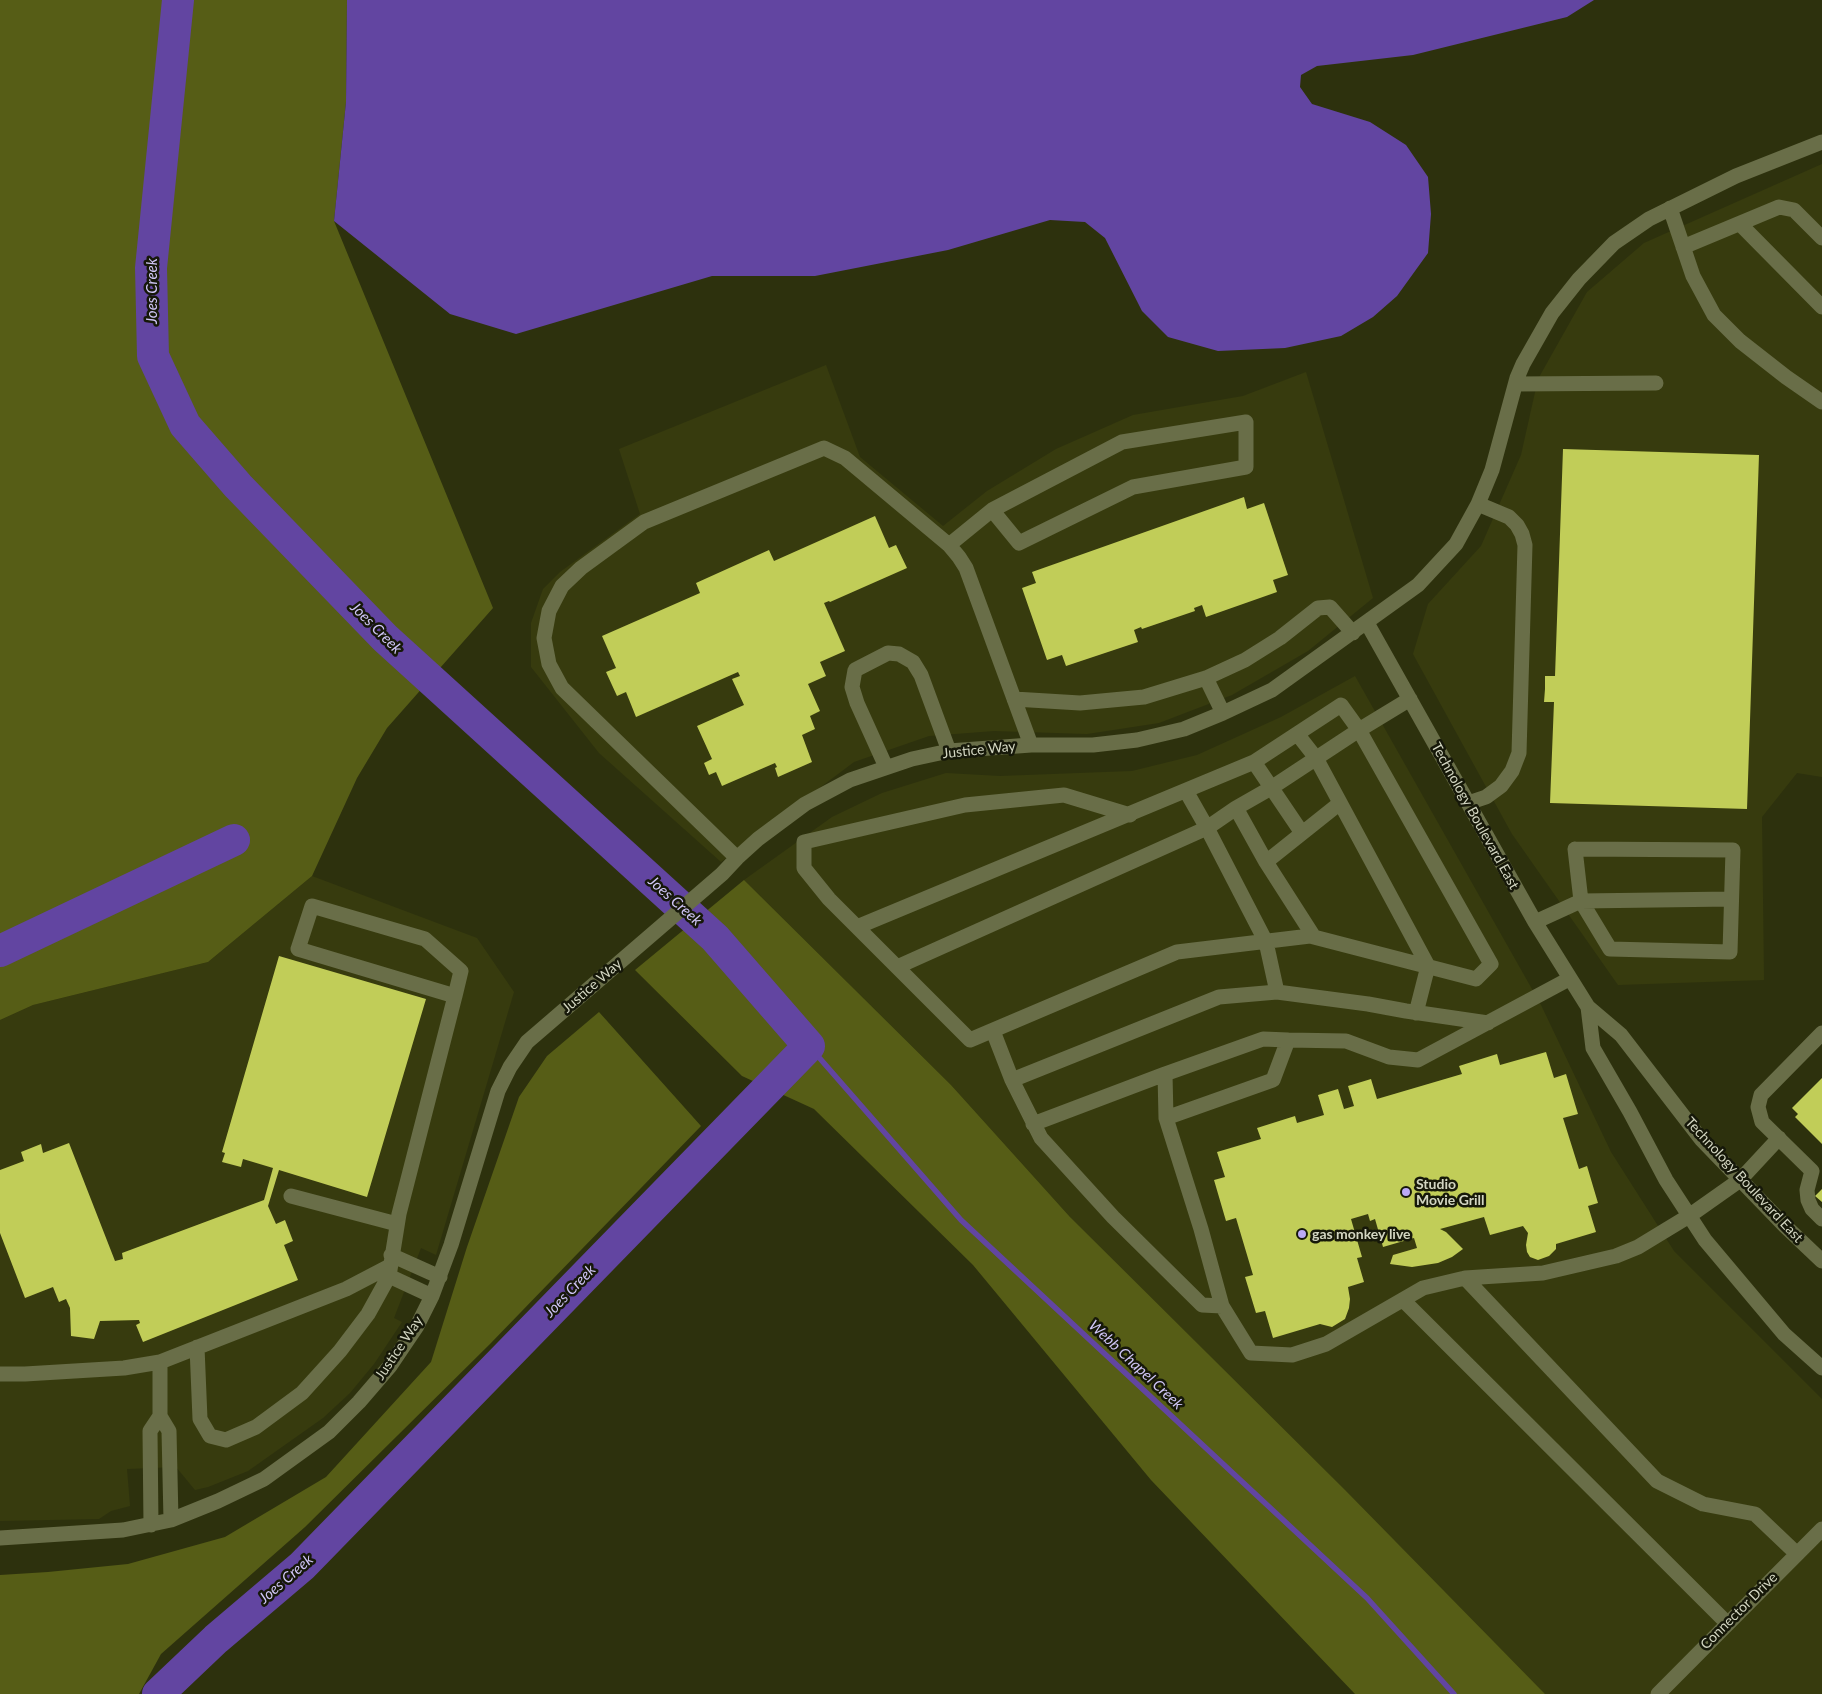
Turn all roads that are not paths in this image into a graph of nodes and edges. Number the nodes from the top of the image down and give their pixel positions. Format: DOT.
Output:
graph roads {
  1 [pos="1822,142"];
  2 [pos="1670,208"];
  3 [pos="1740,224"];
  4 [pos="1822,238"];
  5 [pos="1683,247"];
  6 [pos="1822,307"];
  7 [pos="1656,383"];
  8 [pos="1516,384"];
  9 [pos="1822,402"];
  10 [pos="1478,504"];
  11 [pos="992,510"];
  12 [pos="949,545"];
  13 [pos="1367,623"];
  14 [pos="1353,633"];
  15 [pos="1206,678"];
  16 [pos="1014,699"];
  17 [pos="1410,699"];
  18 [pos="1224,713"];
  19 [pos="1359,730"];
  20 [pos="1298,735"];
  21 [pos="1031,745"];
  22 [pos="949,750"];
  23 [pos="1316,758"];
  24 [pos="1254,762"];
  25 [pos="886,767"];
  26 [pos="1271,788"];
  27 [pos="1186,791"];
  28 [pos="1340,803"];
  29 [pos="1468,803"];
  30 [pos="1236,808"];
  31 [pos="1130,815"];
  32 [pos="1207,828"];
  33 [pos="1302,834"];
  34 [pos="737,858"];
  35 [pos="1266,862"];
  36 [pos="1731,899"];
  37 [pos="1581,901"];
  38 [pos="1535,922"];
  39 [pos="857,926"];
  40 [pos="1314,937"];
  41 [pos="1266,942"];
  42 [pos="897,966"];
  43 [pos="1428,966"];
  44 [pos="1569,979"];
  45 [pos="1277,992"];
  46 [pos="455,996"];
  47 [pos="1588,1007"];
  48 [pos="1416,1013"];
  49 [pos="1488,1023"];
  50 [pos="993,1031"];
  51 [pos="1822,1033"];
  52 [pos="1288,1040"];
  53 [pos="1164,1074"];
  54 [pos="1012,1080"];
  55 [pos="1166,1118"];
  56 [pos="1033,1124"];
  57 [pos="1779,1138"];
  58 [pos="1817,1173"];
  59 [pos="1740,1180"];
  60 [pos="291,1196"];
  61 [pos="1689,1216"];
  62 [pos="1822,1219"];
  63 [pos="397,1224"];
  64 [pos="1822,1262"];
  65 [pos="390,1266"];
  66 [pos="440,1278"];
  67 [pos="1465,1278"];
  68 [pos="432,1296"];
  69 [pos="1403,1300"];
  70 [pos="1222,1306"];
  71 [pos="197,1347"];
  72 [pos="160,1362"];
  73 [pos="1822,1368"];
  74 [pos="0,1374"];
  75 [pos="160,1416"];
  76 [pos="171,1520"];
  77 [pos="151,1525"];
  78 [pos="1822,1528"];
  79 [pos="0,1538"];
  80 [pos="1796,1553"];
  81 [pos="1727,1623"];
  82 [pos="1658,1694"];
  1 -- 2 [label="street, Justice Way"];
  2 -- 5 [label="street"];
  2 -- 8 [label="street, Justice Way"];
  3 -- 4 [label="street"];
  3 -- 5 [label="street"];
  3 -- 6 [label="street"];
  5 -- 9 [label="street"];
  7 -- 8 [label="street"];
  8 -- 10 [label="street, Justice Way"];
  10 -- 13 [label="street, Justice Way"];
  10 -- 29 [label="street"];
  11 -- 11 [label="street"];
  11 -- 12 [label="street"];
  12 -- 16 [label="street"];
  12 -- 34 [label="street"];
  13 -- 14 [label="street, Justice Way"];
  13 -- 17 [label="street, Technology Boulevard East"];
  14 -- 15 [label="street"];
  14 -- 18 [label="street, Justice Way"];
  15 -- 16 [label="street"];
  15 -- 18 [label="street"];
  16 -- 21 [label="street"];
  17 -- 19 [label="street"];
  17 -- 29 [label="street, Technology Boulevard East"];
  18 -- 21 [label="street, Justice Way"];
  19 -- 20 [label="street"];
  19 -- 23 [label="street"];
  19 -- 43 [label="street"];
  20 -- 23 [label="street"];
  20 -- 24 [label="street"];
  21 -- 22 [label="street, Justice Way"];
  22 -- 25 [label="street, Justice Way"];
  22 -- 25 [label="street"];
  23 -- 26 [label="street"];
  23 -- 28 [label="street"];
  24 -- 26 [label="street"];
  24 -- 27 [label="street"];
  25 -- 34 [label="street, Justice Way"];
  26 -- 30 [label="street"];
  26 -- 33 [label="street"];
  27 -- 31 [label="street"];
  27 -- 32 [label="street"];
  28 -- 33 [label="street"];
  28 -- 43 [label="street"];
  29 -- 38 [label="street, Technology Boulevard East"];
  30 -- 32 [label="street"];
  30 -- 35 [label="street"];
  31 -- 39 [label="street"];
  31 -- 39 [label="street"];
  32 -- 41 [label="street"];
  32 -- 42 [label="street"];
  33 -- 35 [label="street"];
  34 -- 66 [label="street, Justice Way"];
  35 -- 40 [label="street"];
  36 -- 37 [label="street"];
  36 -- 37 [label="street"];
  36 -- 37 [label="street"];
  37 -- 38 [label="street"];
  38 -- 44 [label="street, Technology Boulevard East"];
  39 -- 42 [label="street"];
  40 -- 41 [label="street"];
  40 -- 43 [label="street"];
  41 -- 45 [label="street"];
  41 -- 50 [label="street"];
  42 -- 50 [label="street"];
  43 -- 48 [label="street"];
  44 -- 47 [label="street, Technology Boulevard East"];
  44 -- 49 [label="street"];
  45 -- 48 [label="street"];
  45 -- 54 [label="street"];
  46 -- 46 [label="street"];
  46 -- 63 [label="street"];
  47 -- 59 [label="street, Technology Boulevard East"];
  47 -- 61 [label="street, Technology Boulevard East"];
  48 -- 49 [label="street"];
  49 -- 52 [label="street"];
  50 -- 54 [label="street"];
  51 -- 57 [label="street"];
  52 -- 53 [label="street"];
  52 -- 55 [label="street"];
  53 -- 55 [label="street"];
  53 -- 56 [label="street"];
  54 -- 56 [label="street"];
  55 -- 70 [label="street"];
  56 -- 70 [label="street"];
  57 -- 58 [label="street"];
  57 -- 59 [label="street"];
  58 -- 62 [label="street"];
  59 -- 61 [label="street"];
  59 -- 64 [label="street, Technology Boulevard East"];
  60 -- 63 [label="street"];
  61 -- 67 [label="street"];
  61 -- 73 [label="street, Technology Boulevard East"];
  63 -- 65 [label="street"];
  65 -- 66 [label="street"];
  65 -- 68 [label="street"];
  65 -- 71 [label="street"];
  65 -- 71 [label="street"];
  66 -- 68 [label="street, Justice Way"];
  67 -- 69 [label="street"];
  67 -- 80 [label="street"];
  68 -- 76 [label="street, Justice Way"];
  69 -- 70 [label="street"];
  69 -- 81 [label="street"];
  71 -- 72 [label="street"];
  72 -- 74 [label="street"];
  72 -- 75 [label="street"];
  75 -- 76 [label="street"];
  75 -- 77 [label="street"];
  76 -- 77 [label="street, Justice Way"];
  77 -- 79 [label="street, Justice Way"];
  78 -- 80 [label="street, Connector Drive"];
  80 -- 81 [label="street, Connector Drive"];
  81 -- 82 [label="street, Connector Drive"];
}
